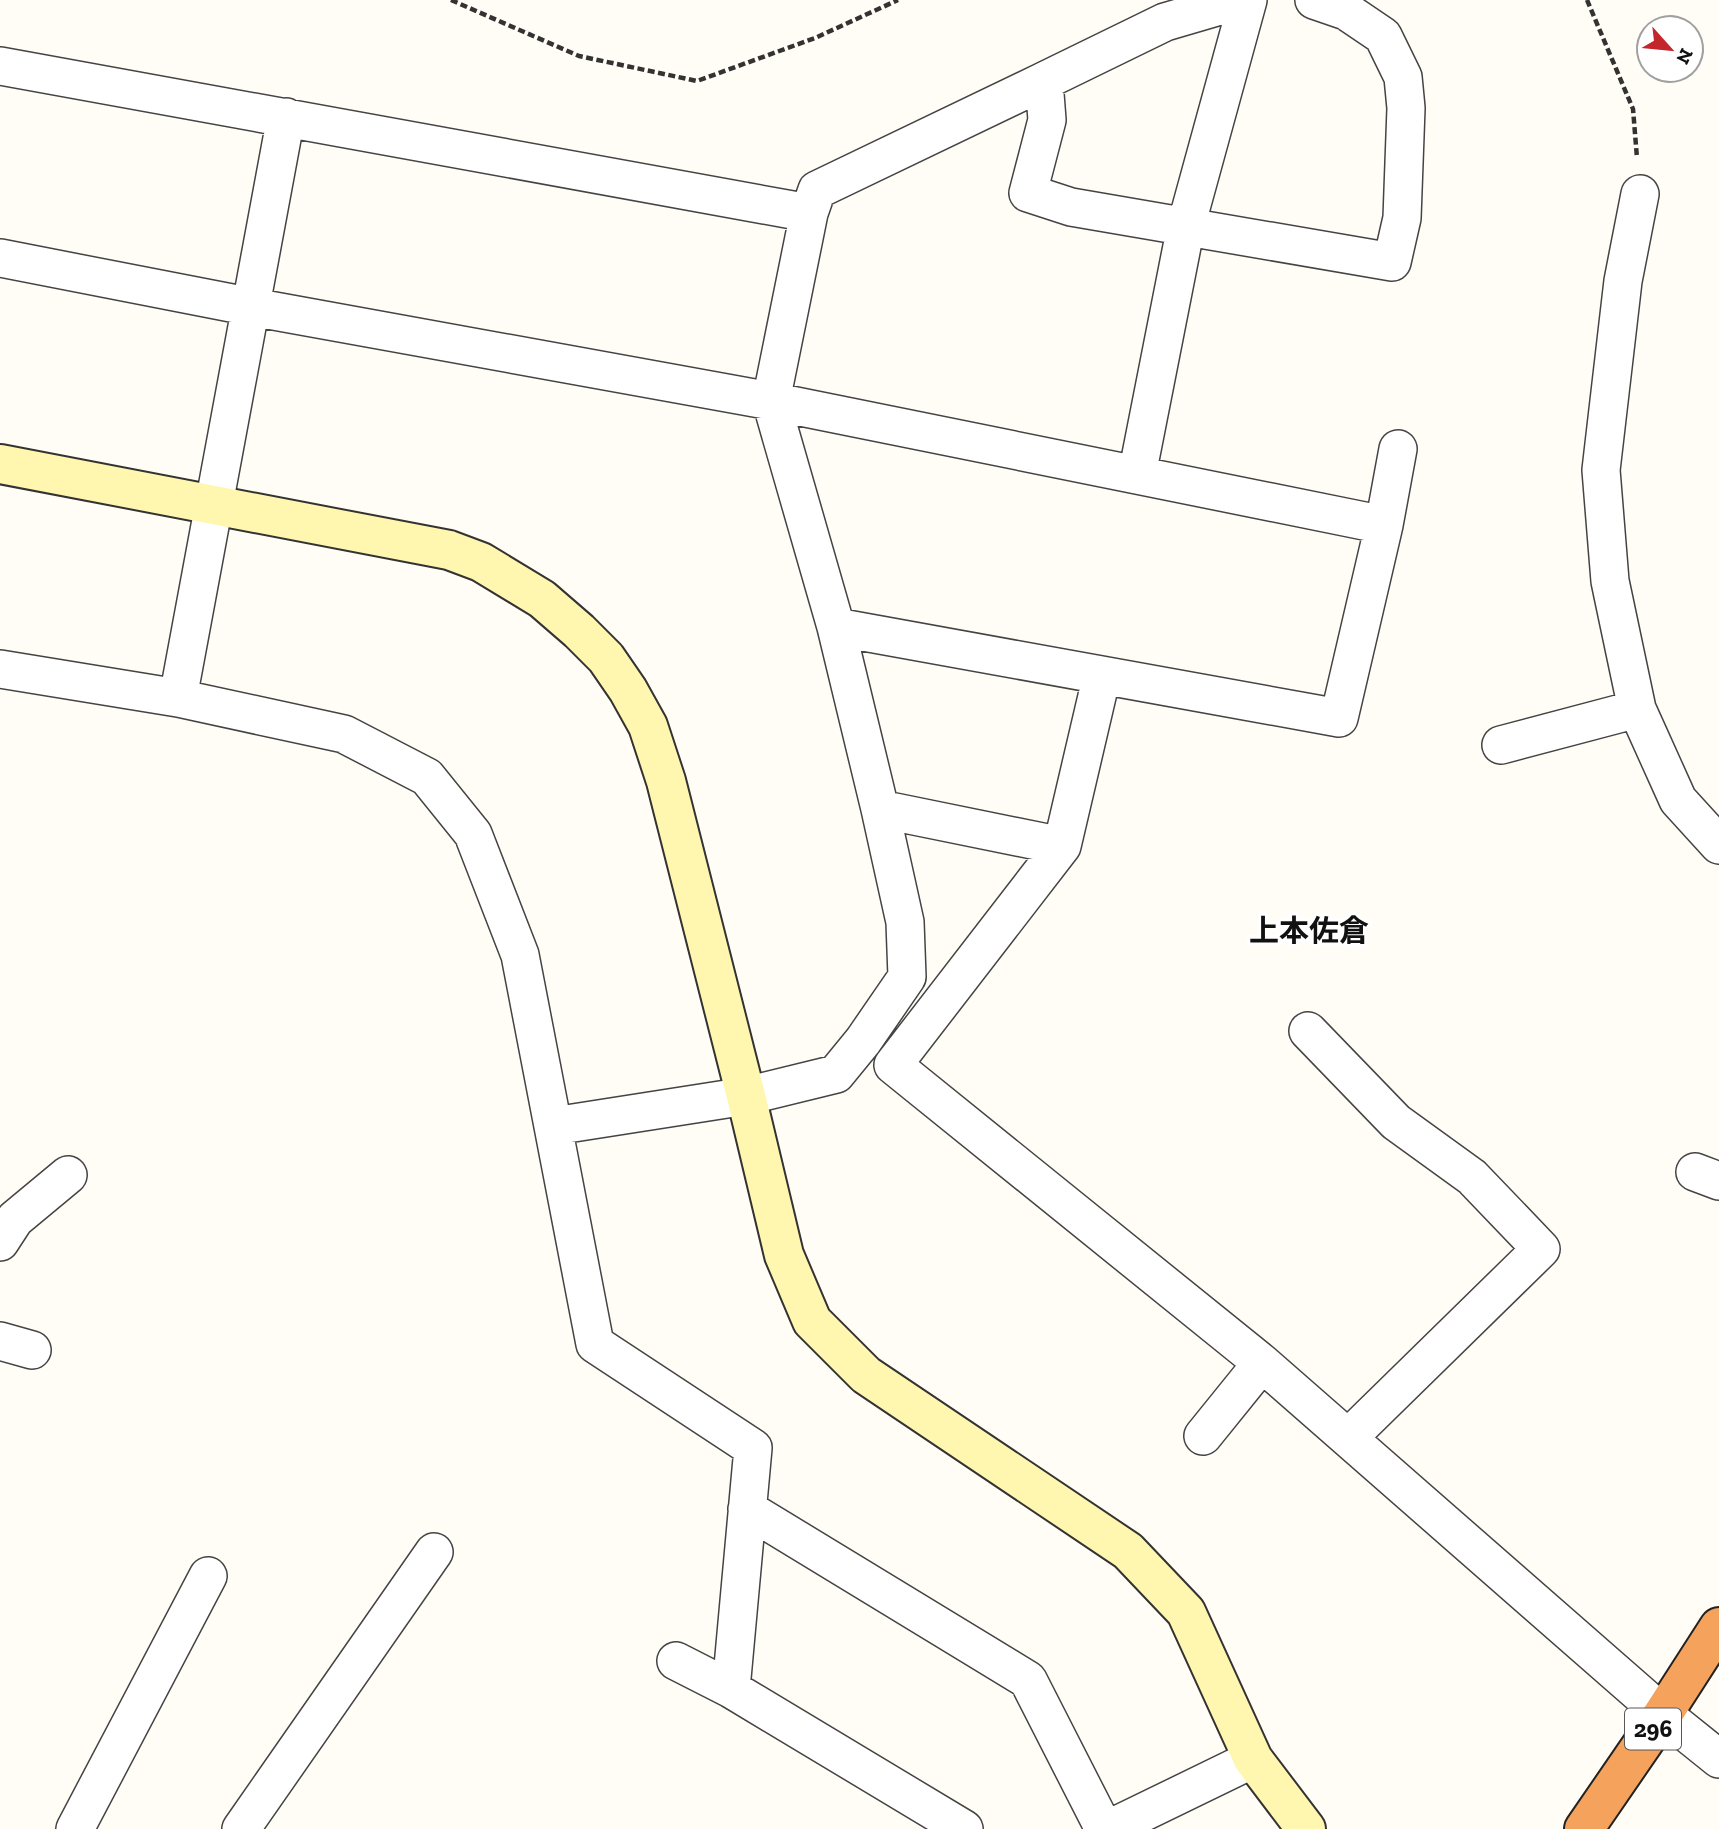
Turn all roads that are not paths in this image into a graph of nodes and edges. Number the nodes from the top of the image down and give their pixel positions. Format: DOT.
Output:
graph roads {
  1 [pos="1240,0"];
  2 [pos="1248,0"];
  3 [pos="1314,0"];
  4 [pos="0,65"];
  5 [pos="1044,81"];
  6 [pos="286,117"];
  7 [pos="1640,194"];
  8 [pos="809,213"];
  9 [pos="1186,226"];
  10 [pos="0,258"];
  11 [pos="252,307"];
  12 [pos="771,401"];
  13 [pos="1398,449"];
  14 [pos="0,464"];
  15 [pos="1137,475"];
  16 [pos="214,505"];
  17 [pos="1384,525"];
  18 [pos="836,627"];
  19 [pos="0,669"];
  20 [pos="1102,675"];
  21 [pos="178,698"];
  22 [pos="1637,709"];
  23 [pos="1501,745"];
  24 [pos="880,809"];
  25 [pos="1719,845"];
  26 [pos="1062,846"];
  27 [pos="1308,1031"];
  28 [pos="746,1096"];
  29 [pos="554,1126"];
  30 [pos="68,1175"];
  31 [pos="0,1242"];
  32 [pos="1262,1363"];
  33 [pos="1203,1436"];
  34 [pos="1348,1438"];
  35 [pos="747,1509"];
  36 [pos="434,1552"];
  37 [pos="208,1576"];
  38 [pos="1719,1627"];
  39 [pos="676,1661"];
  40 [pos="731,1689"];
  41 [pos="1663,1714"];
  42 [pos="1253,1759"];
  43 [pos="1719,1759"];
  44 [pos="75,1829"];
  45 [pos="241,1829"];
  46 [pos="964,1829"];
  47 [pos="1107,1829"];
  48 [pos="1306,1829"];
  49 [pos="1584,1829"];
  1 -- 5 [label="street"];
  2 -- 9 [label="street"];
  3 -- 9 [label="street"];
  4 -- 6 [label="street"];
  5 -- 8 [label="street"];
  5 -- 9 [label="street"];
  6 -- 8 [label="street"];
  6 -- 11 [label="street"];
  7 -- 22 [label="street"];
  8 -- 12 [label="street"];
  9 -- 15 [label="street"];
  10 -- 11 [label="street"];
  11 -- 12 [label="street"];
  11 -- 16 [label="street"];
  12 -- 15 [label="street"];
  12 -- 18 [label="street"];
  13 -- 17 [label="street"];
  14 -- 16 [label="street"];
  15 -- 17 [label="street"];
  16 -- 21 [label="street"];
  16 -- 28 [label="street"];
  17 -- 20 [label="street"];
  18 -- 20 [label="street"];
  18 -- 24 [label="street"];
  19 -- 21 [label="street"];
  20 -- 26 [label="street"];
  21 -- 29 [label="street"];
  22 -- 23 [label="street"];
  22 -- 25 [label="street"];
  24 -- 26 [label="street"];
  24 -- 28 [label="street"];
  26 -- 32 [label="street"];
  27 -- 34 [label="street"];
  28 -- 29 [label="street"];
  28 -- 42 [label="street"];
  29 -- 35 [label="street"];
  30 -- 31 [label="street"];
  32 -- 33 [label="street"];
  32 -- 34 [label="street"];
  34 -- 41 [label="street"];
  35 -- 40 [label="street"];
  35 -- 47 [label="street"];
  36 -- 45 [label="street"];
  37 -- 44 [label="street"];
  38 -- 41 [label="highway, 296"];
  39 -- 40 [label="street"];
  40 -- 46 [label="street"];
  41 -- 43 [label="street"];
  41 -- 49 [label="highway, 296"];
  42 -- 47 [label="street"];
  42 -- 48 [label="street"];
}
